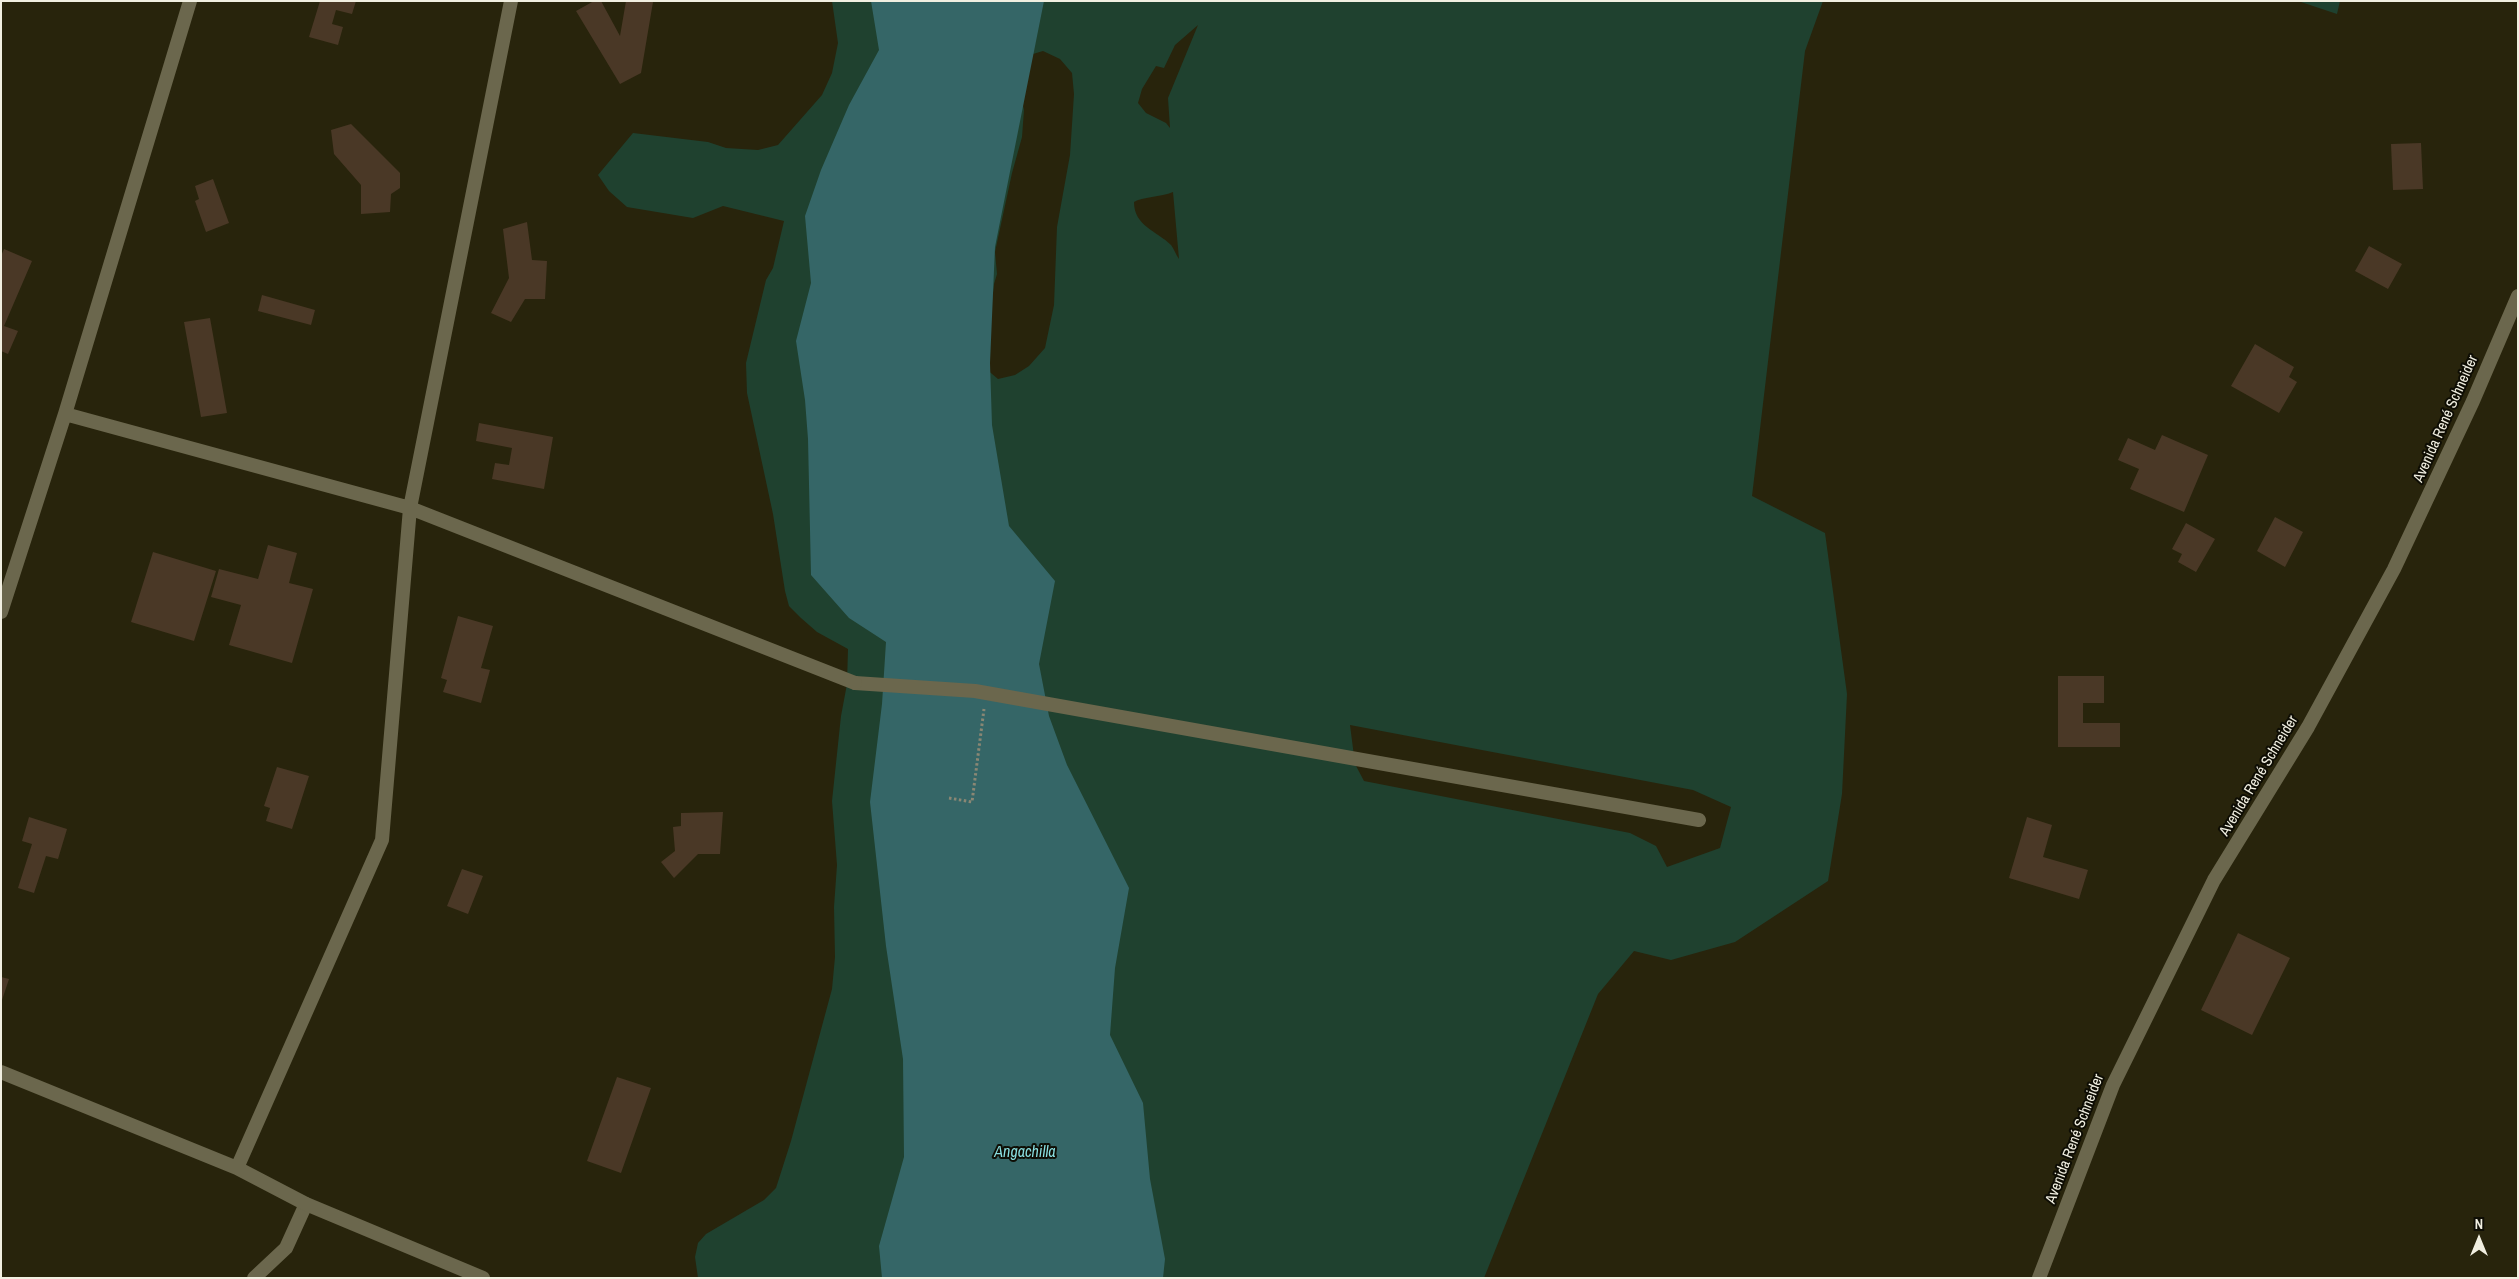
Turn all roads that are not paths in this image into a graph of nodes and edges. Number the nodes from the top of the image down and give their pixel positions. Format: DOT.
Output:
graph roads {
  1 [pos="190,1"];
  2 [pos="512,1"];
  3 [pos="2518,296"];
  4 [pos="65,414"];
  5 [pos="410,508"];
  6 [pos="1,612"];
  7 [pos="1699,820"];
  8 [pos="1,1072"];
  9 [pos="237,1168"];
  10 [pos="306,1204"];
  11 [pos="254,1278"];
  12 [pos="484,1278"];
  13 [pos="2039,1278"];
  1 -- 4 [label="street"];
  2 -- 5 [label="street"];
  3 -- 13 [label="street, Avenida René Schneider"];
  4 -- 5 [label="street"];
  4 -- 6 [label="street"];
  5 -- 7 [label="street"];
  5 -- 9 [label="street"];
  8 -- 9 [label="street"];
  9 -- 10 [label="street"];
  10 -- 11 [label="street"];
  10 -- 12 [label="street"];
}
